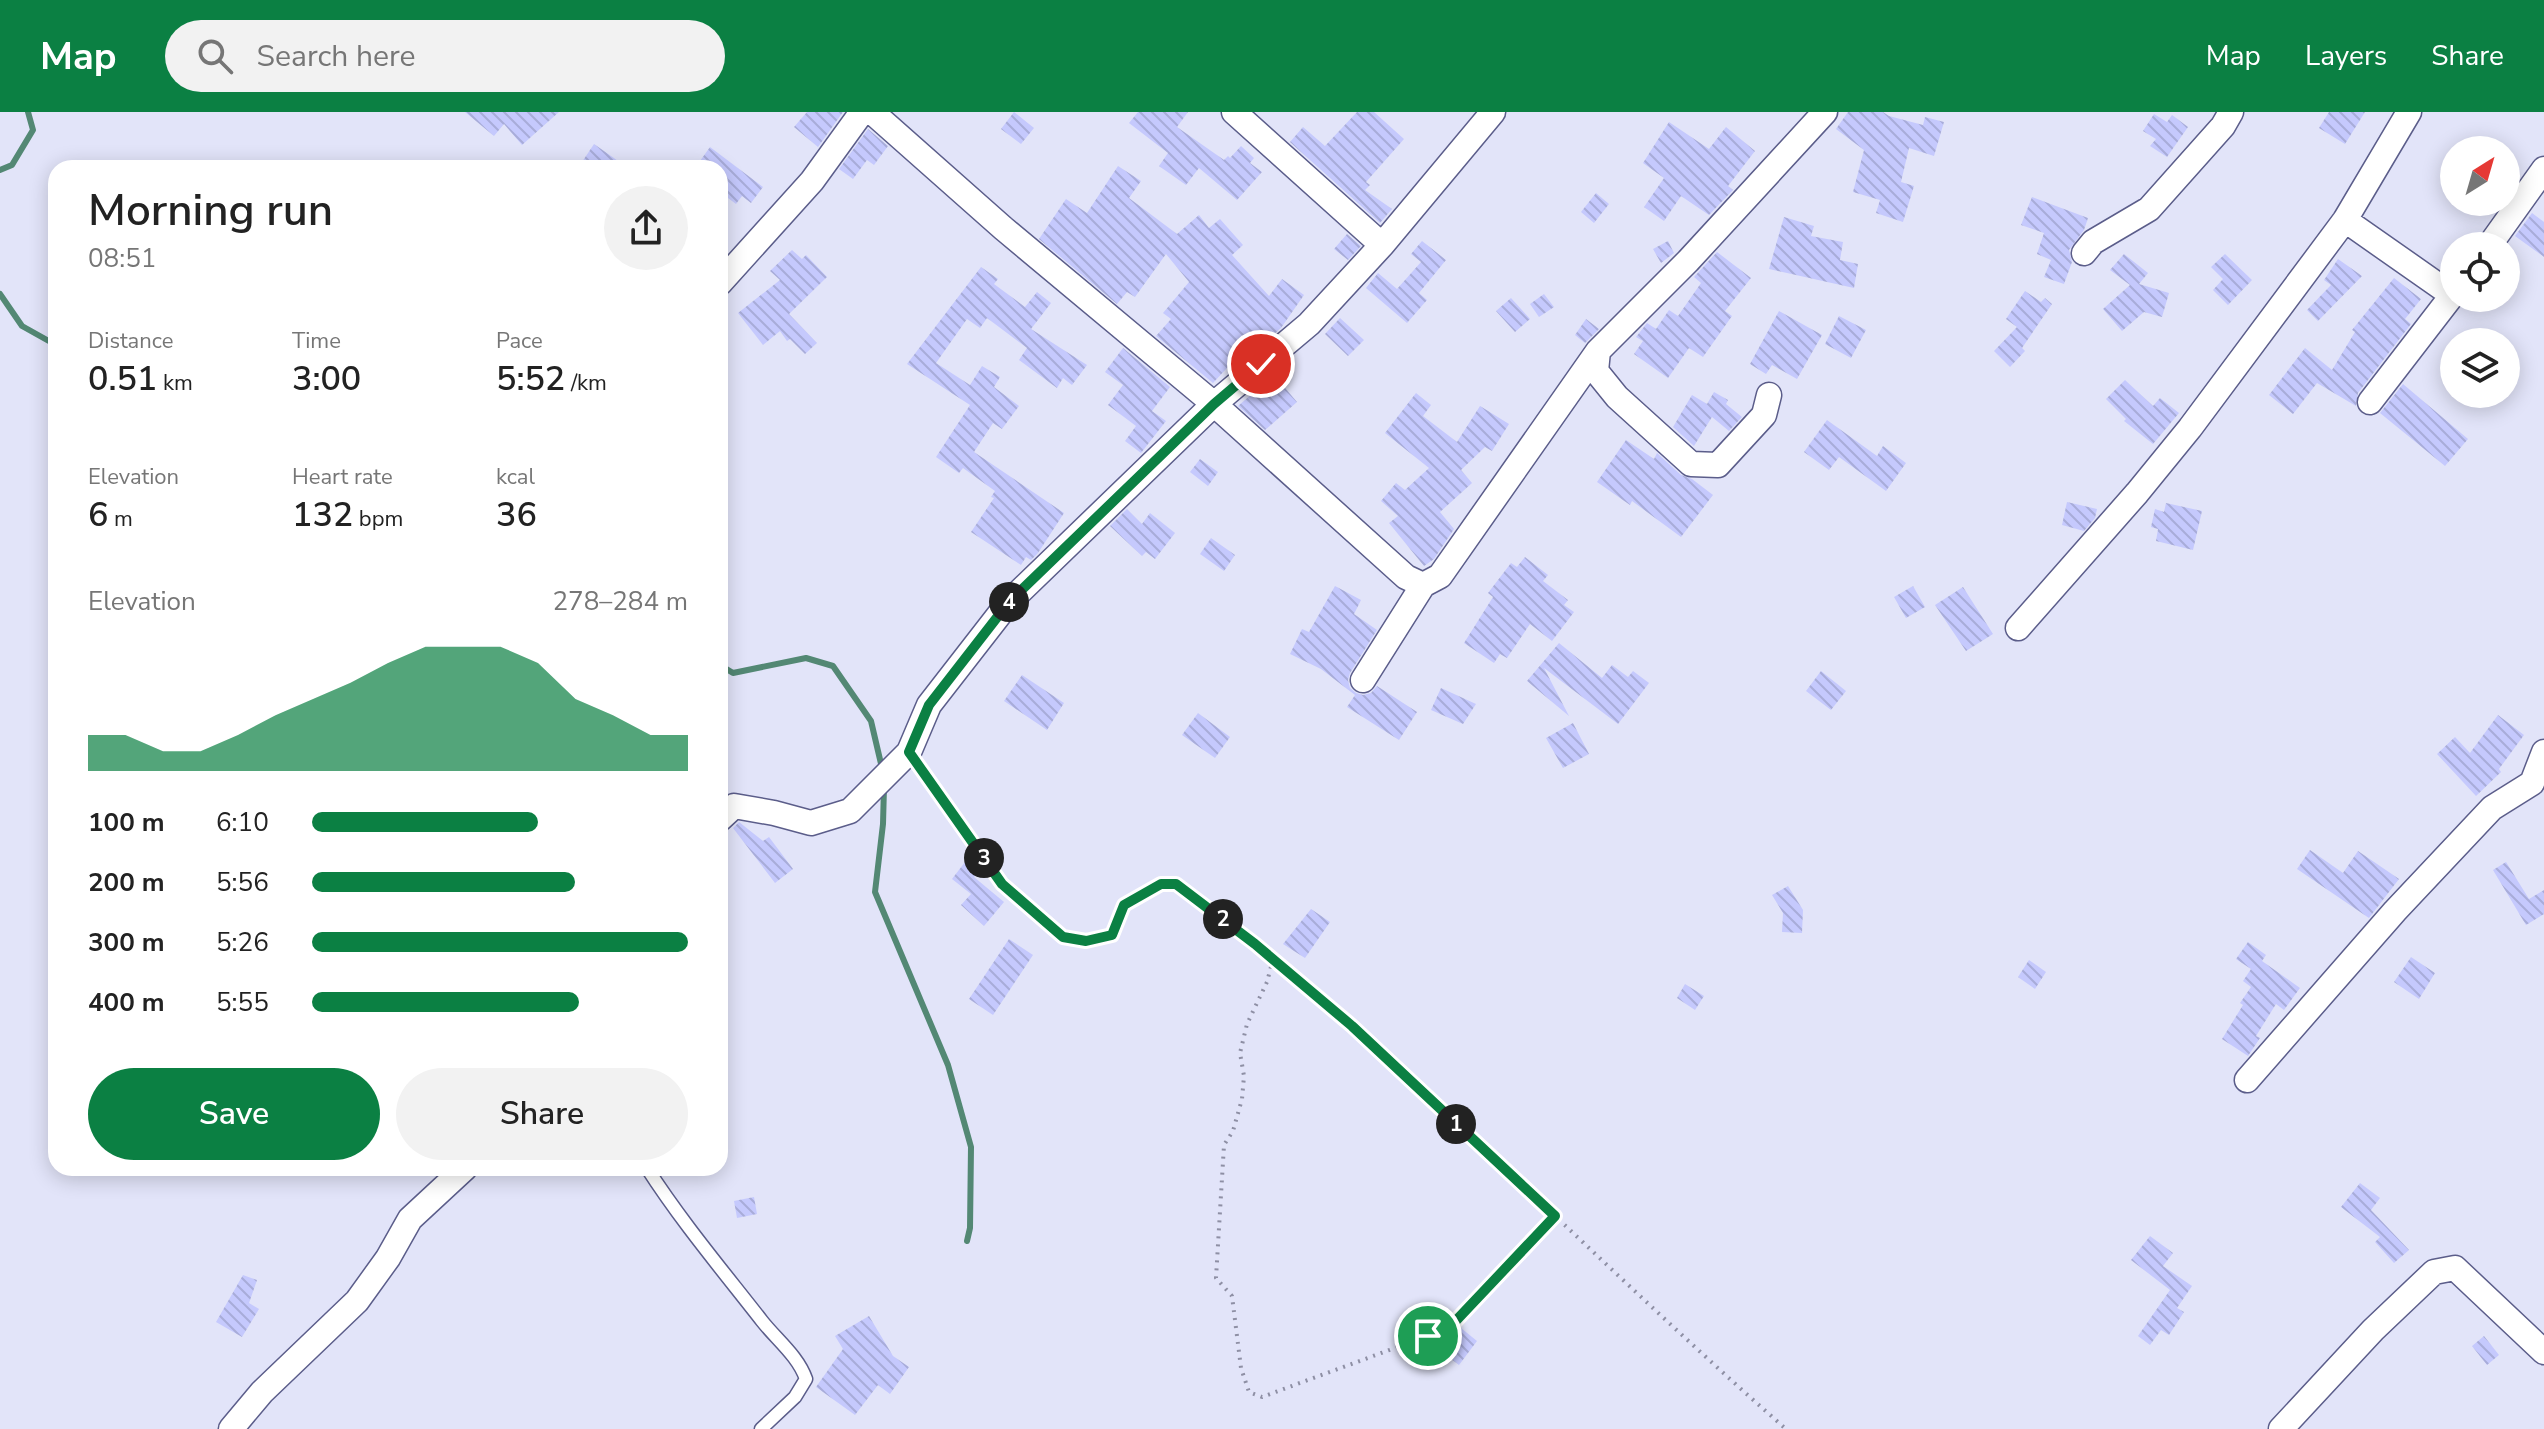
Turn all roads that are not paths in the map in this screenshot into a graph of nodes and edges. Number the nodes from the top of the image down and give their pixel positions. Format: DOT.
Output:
graph roads {
  1 [pos="862,112"];
  2 [pos="872,112"];
  3 [pos="1234,112"];
  4 [pos="1493,112"];
  5 [pos="1825,112"];
  6 [pos="2231,112"];
  7 [pos="2409,112"];
  8 [pos="2544,169"];
  9 [pos="2345,220"];
  10 [pos="2499,232"];
  11 [pos="1382,245"];
  12 [pos="2084,253"];
  13 [pos="728,274"];
  14 [pos="2440,285"];
  15 [pos="2440,311"];
  16 [pos="1598,351"];
  17 [pos="1769,395"];
  18 [pos="2370,402"];
  19 [pos="1214,404"];
  20 [pos="1423,585"];
  21 [pos="2018,628"];
  22 [pos="1363,680"];
  23 [pos="2544,752"];
  24 [pos="728,812"];
  25 [pos="2247,1080"];
  26 [pos="456,1176"];
  27 [pos="653,1176"];
  28 [pos="2544,1352"];
  29 [pos="231,1429"];
  30 [pos="761,1429"];
  31 [pos="2281,1429"];
  1 -- 13 [label="street"];
  2 -- 19 [label="street"];
  3 -- 11 [label="street"];
  4 -- 11 [label="street"];
  5 -- 16 [label="street"];
  6 -- 12 [label="street"];
  7 -- 9 [label="street"];
  8 -- 10 [label="street"];
  9 -- 14 [label="street"];
  9 -- 21 [label="street"];
  11 -- 19 [label="street"];
  15 -- 18 [label="street"];
  16 -- 17 [label="street"];
  16 -- 20 [label="street"];
  19 -- 20 [label="street"];
  19 -- 24 [label="street"];
  20 -- 22 [label="street"];
  23 -- 25 [label="street"];
  26 -- 29 [label="street"];
  27 -- 30 [label="lane"];
  28 -- 31 [label="street"];
}
